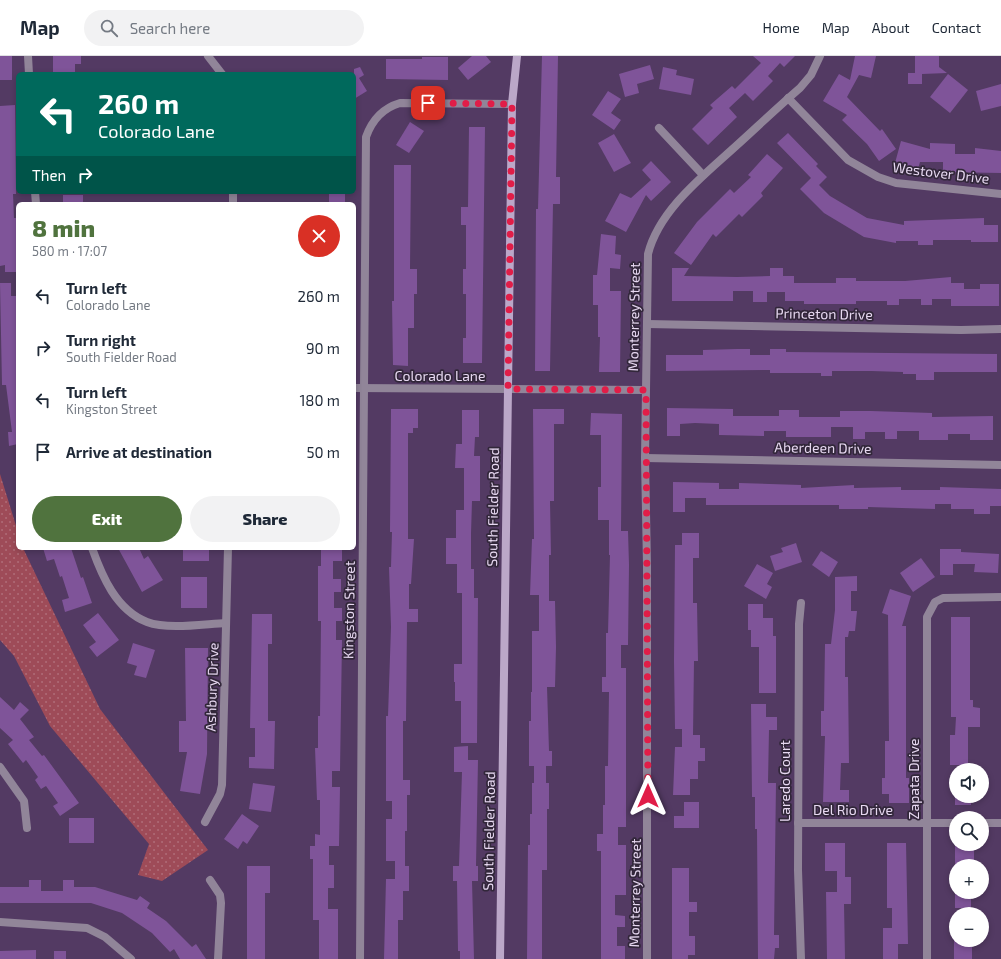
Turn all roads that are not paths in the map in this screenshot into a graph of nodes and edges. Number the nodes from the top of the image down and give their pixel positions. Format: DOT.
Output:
graph roads {
  1 [pos="28,56"];
  2 [pos="208,56"];
  3 [pos="517,56"];
  4 [pos="820,56"];
  5 [pos="29,72"];
  6 [pos="220,72"];
  7 [pos="788,98"];
  8 [pos="512,104"];
  9 [pos="659,128"];
  10 [pos="704,175"];
  11 [pos="1001,194"];
  12 [pos="647,324"];
  13 [pos="1001,328"];
  14 [pos="356,388"];
  15 [pos="365,388"];
  16 [pos="508,389"];
  17 [pos="646,390"];
  18 [pos="645,458"];
  19 [pos="1001,465"];
  20 [pos="93,550"];
  21 [pos="228,550"];
  22 [pos="1001,597"];
  23 [pos="801,603"];
  24 [pos="226,623"];
  25 [pos="0,767"];
  26 [pos="205,822"];
  27 [pos="927,822"];
  28 [pos="798,823"];
  29 [pos="949,823"];
  30 [pos="989,823"];
  31 [pos="1001,823"];
  32 [pos="27,828"];
  33 [pos="210,880"];
  34 [pos="0,922"];
  35 [pos="131,959"];
  36 [pos="218,959"];
  37 [pos="360,959"];
  38 [pos="500,959"];
  39 [pos="647,959"];
  40 [pos="801,959"];
  41 [pos="927,959"];
  1 -- 5 [label="street"];
  2 -- 6 [label="street"];
  3 -- 8 [label="street, South Fielder Road"];
  4 -- 7 [label="street, Monterrey Street"];
  7 -- 10 [label="street, Monterrey Street"];
  7 -- 11 [label="street, Westover Drive"];
  8 -- 15 [label="street, Kingston Street"];
  8 -- 16 [label="street, South Fielder Road"];
  9 -- 10 [label="street"];
  10 -- 12 [label="street, Monterrey Street"];
  12 -- 13 [label="street, Princeton Drive"];
  12 -- 17 [label="street, Monterrey Street"];
  14 -- 15 [label="street, Colorado Lane"];
  15 -- 16 [label="street, Colorado Lane"];
  15 -- 37 [label="street, Kingston Street"];
  16 -- 17 [label="street, Colorado Lane"];
  16 -- 38 [label="street, South Fielder Road"];
  17 -- 18 [label="street, Monterrey Street"];
  18 -- 19 [label="street, Aberdeen Drive"];
  18 -- 39 [label="street, Monterrey Street"];
  20 -- 24 [label="street"];
  21 -- 24 [label="street, Ashbury Drive"];
  22 -- 27 [label="street, Zapata Drive"];
  23 -- 28 [label="street, Laredo Court"];
  24 -- 26 [label="street, Ashbury Drive"];
  25 -- 32 [label="street"];
  27 -- 28 [label="street, Del Rio Drive"];
  27 -- 29 [label="street, Del Rio Drive"];
  27 -- 41 [label="street, Zapata Drive"];
  28 -- 40 [label="street, Laredo Court"];
  30 -- 31 [label="street"];
  33 -- 36 [label="street"];
  34 -- 35 [label="street"];
}
